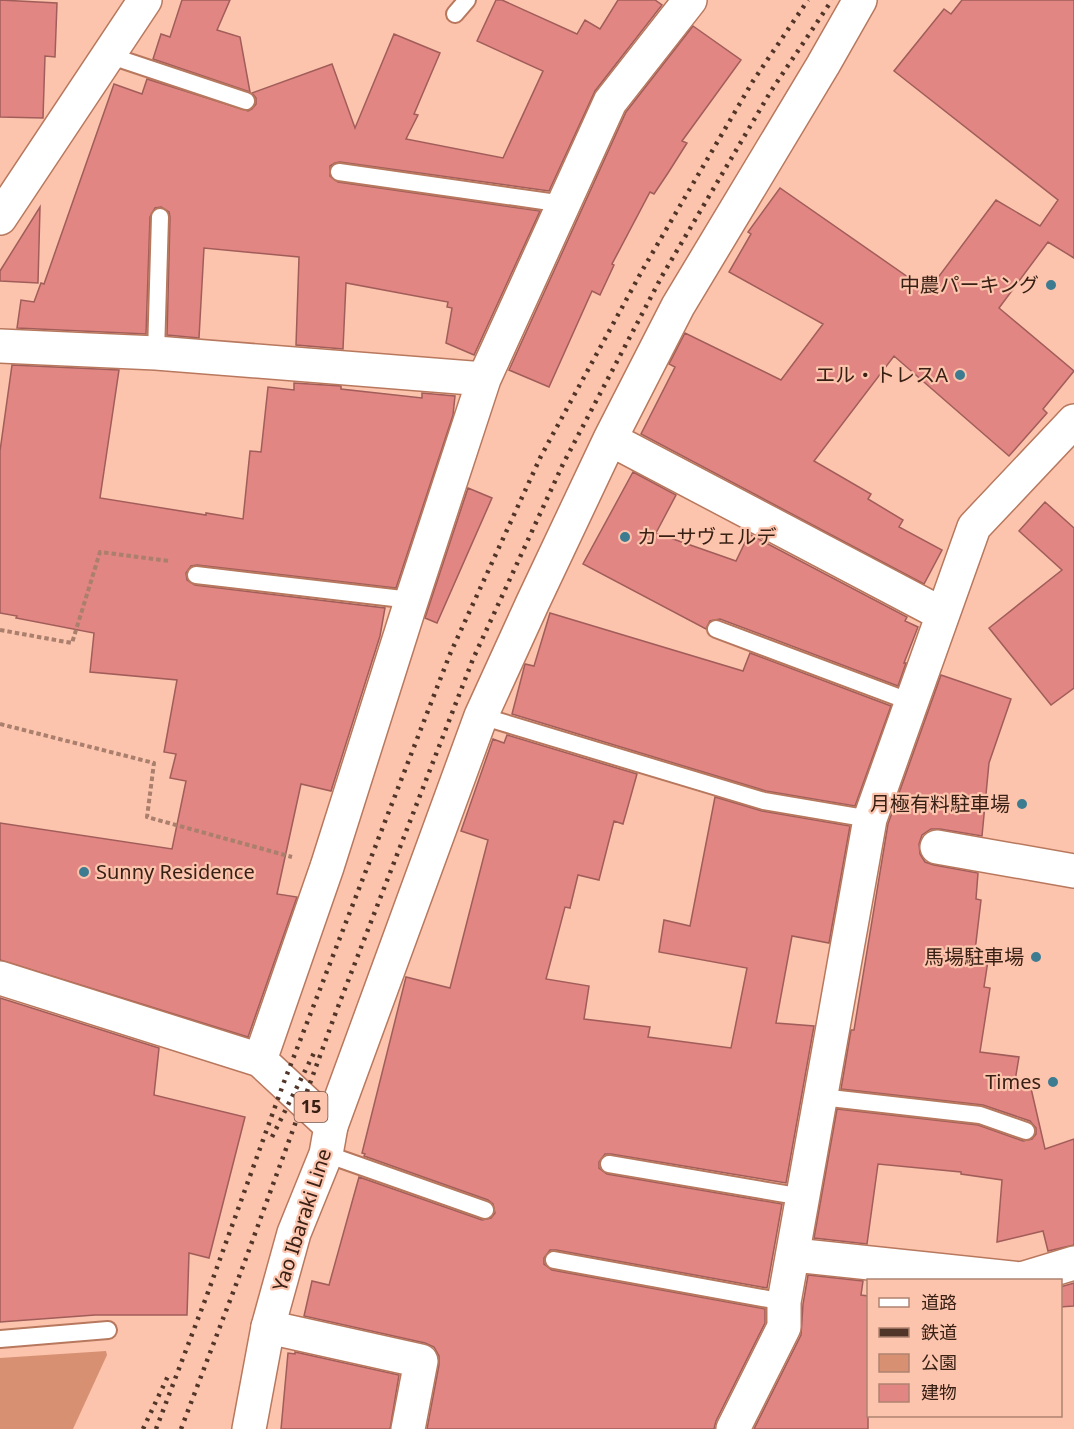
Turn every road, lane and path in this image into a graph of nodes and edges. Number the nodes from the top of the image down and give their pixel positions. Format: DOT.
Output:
graph roads {
  1 [pos="145,0"];
  2 [pos="467,0"];
  3 [pos="690,0"];
  4 [pos="860,0"];
  5 [pos="455,14"];
  6 [pos="108,55"];
  7 [pos="246,101"];
  8 [pos="339,172"];
  9 [pos="564,204"];
  10 [pos="160,217"];
  11 [pos="0,218"];
  12 [pos="0,346"];
  13 [pos="156,352"];
  14 [pos="484,380"];
  15 [pos="1074,421"];
  16 [pos="610,439"];
  17 [pos="196,575"];
  18 [pos="411,600"];
  19 [pos="942,614"];
  20 [pos="716,629"];
  21 [pos="0,630"];
  22 [pos="911,702"];
  23 [pos="481,716"];
  24 [pos="0,724"];
  25 [pos="870,819"];
  26 [pos="937,847"];
  27 [pos="327,867"];
  28 [pos="1074,871"];
  29 [pos="0,978"];
  30 [pos="260,1060"];
  31 [pos="821,1097"];
  32 [pos="1026,1131"];
  33 [pos="329,1140"];
  34 [pos="609,1164"];
  35 [pos="803,1197"];
  36 [pos="484,1210"];
  37 [pos="794,1255"];
  38 [pos="554,1260"];
  39 [pos="1074,1263"];
  40 [pos="784,1302"];
  41 [pos="268,1328"];
  42 [pos="108,1330"];
  43 [pos="0,1339"];
  44 [pos="249,1429"];
  45 [pos="408,1429"];
  46 [pos="733,1429"];
  1 -- 6 [label="street"];
  2 -- 5 [label="lane"];
  3 -- 9 [label="street"];
  4 -- 16 [label="street"];
  6 -- 7 [label="lane"];
  6 -- 11 [label="street"];
  8 -- 9 [label="lane"];
  9 -- 14 [label="street"];
  10 -- 13 [label="lane"];
  12 -- 13 [label="street"];
  13 -- 14 [label="street"];
  14 -- 18 [label="street"];
  15 -- 19 [label="street"];
  16 -- 19 [label="street"];
  16 -- 23 [label="street"];
  17 -- 18 [label="lane"];
  17 -- 21 [label="path"];
  18 -- 27 [label="street"];
  19 -- 22 [label="street"];
  20 -- 22 [label="lane"];
  22 -- 25 [label="street"];
  23 -- 25 [label="lane"];
  23 -- 33 [label="street"];
  24 -- 27 [label="path"];
  25 -- 31 [label="street"];
  26 -- 28 [label="street"];
  27 -- 30 [label="street"];
  29 -- 30 [label="street, Yao Ibaraki Line / 15"];
  30 -- 33 [label="street, Yao Ibaraki Line / 15"];
  31 -- 32 [label="lane"];
  31 -- 35 [label="street"];
  33 -- 36 [label="lane"];
  33 -- 41 [label="street, Yao Ibaraki Line"];
  34 -- 35 [label="lane"];
  35 -- 37 [label="street"];
  37 -- 39 [label="street"];
  37 -- 40 [label="street"];
  38 -- 40 [label="lane"];
  40 -- 46 [label="street"];
  41 -- 44 [label="street, Yao Ibaraki Line"];
  41 -- 45 [label="street"];
  42 -- 43 [label="lane"];
}
